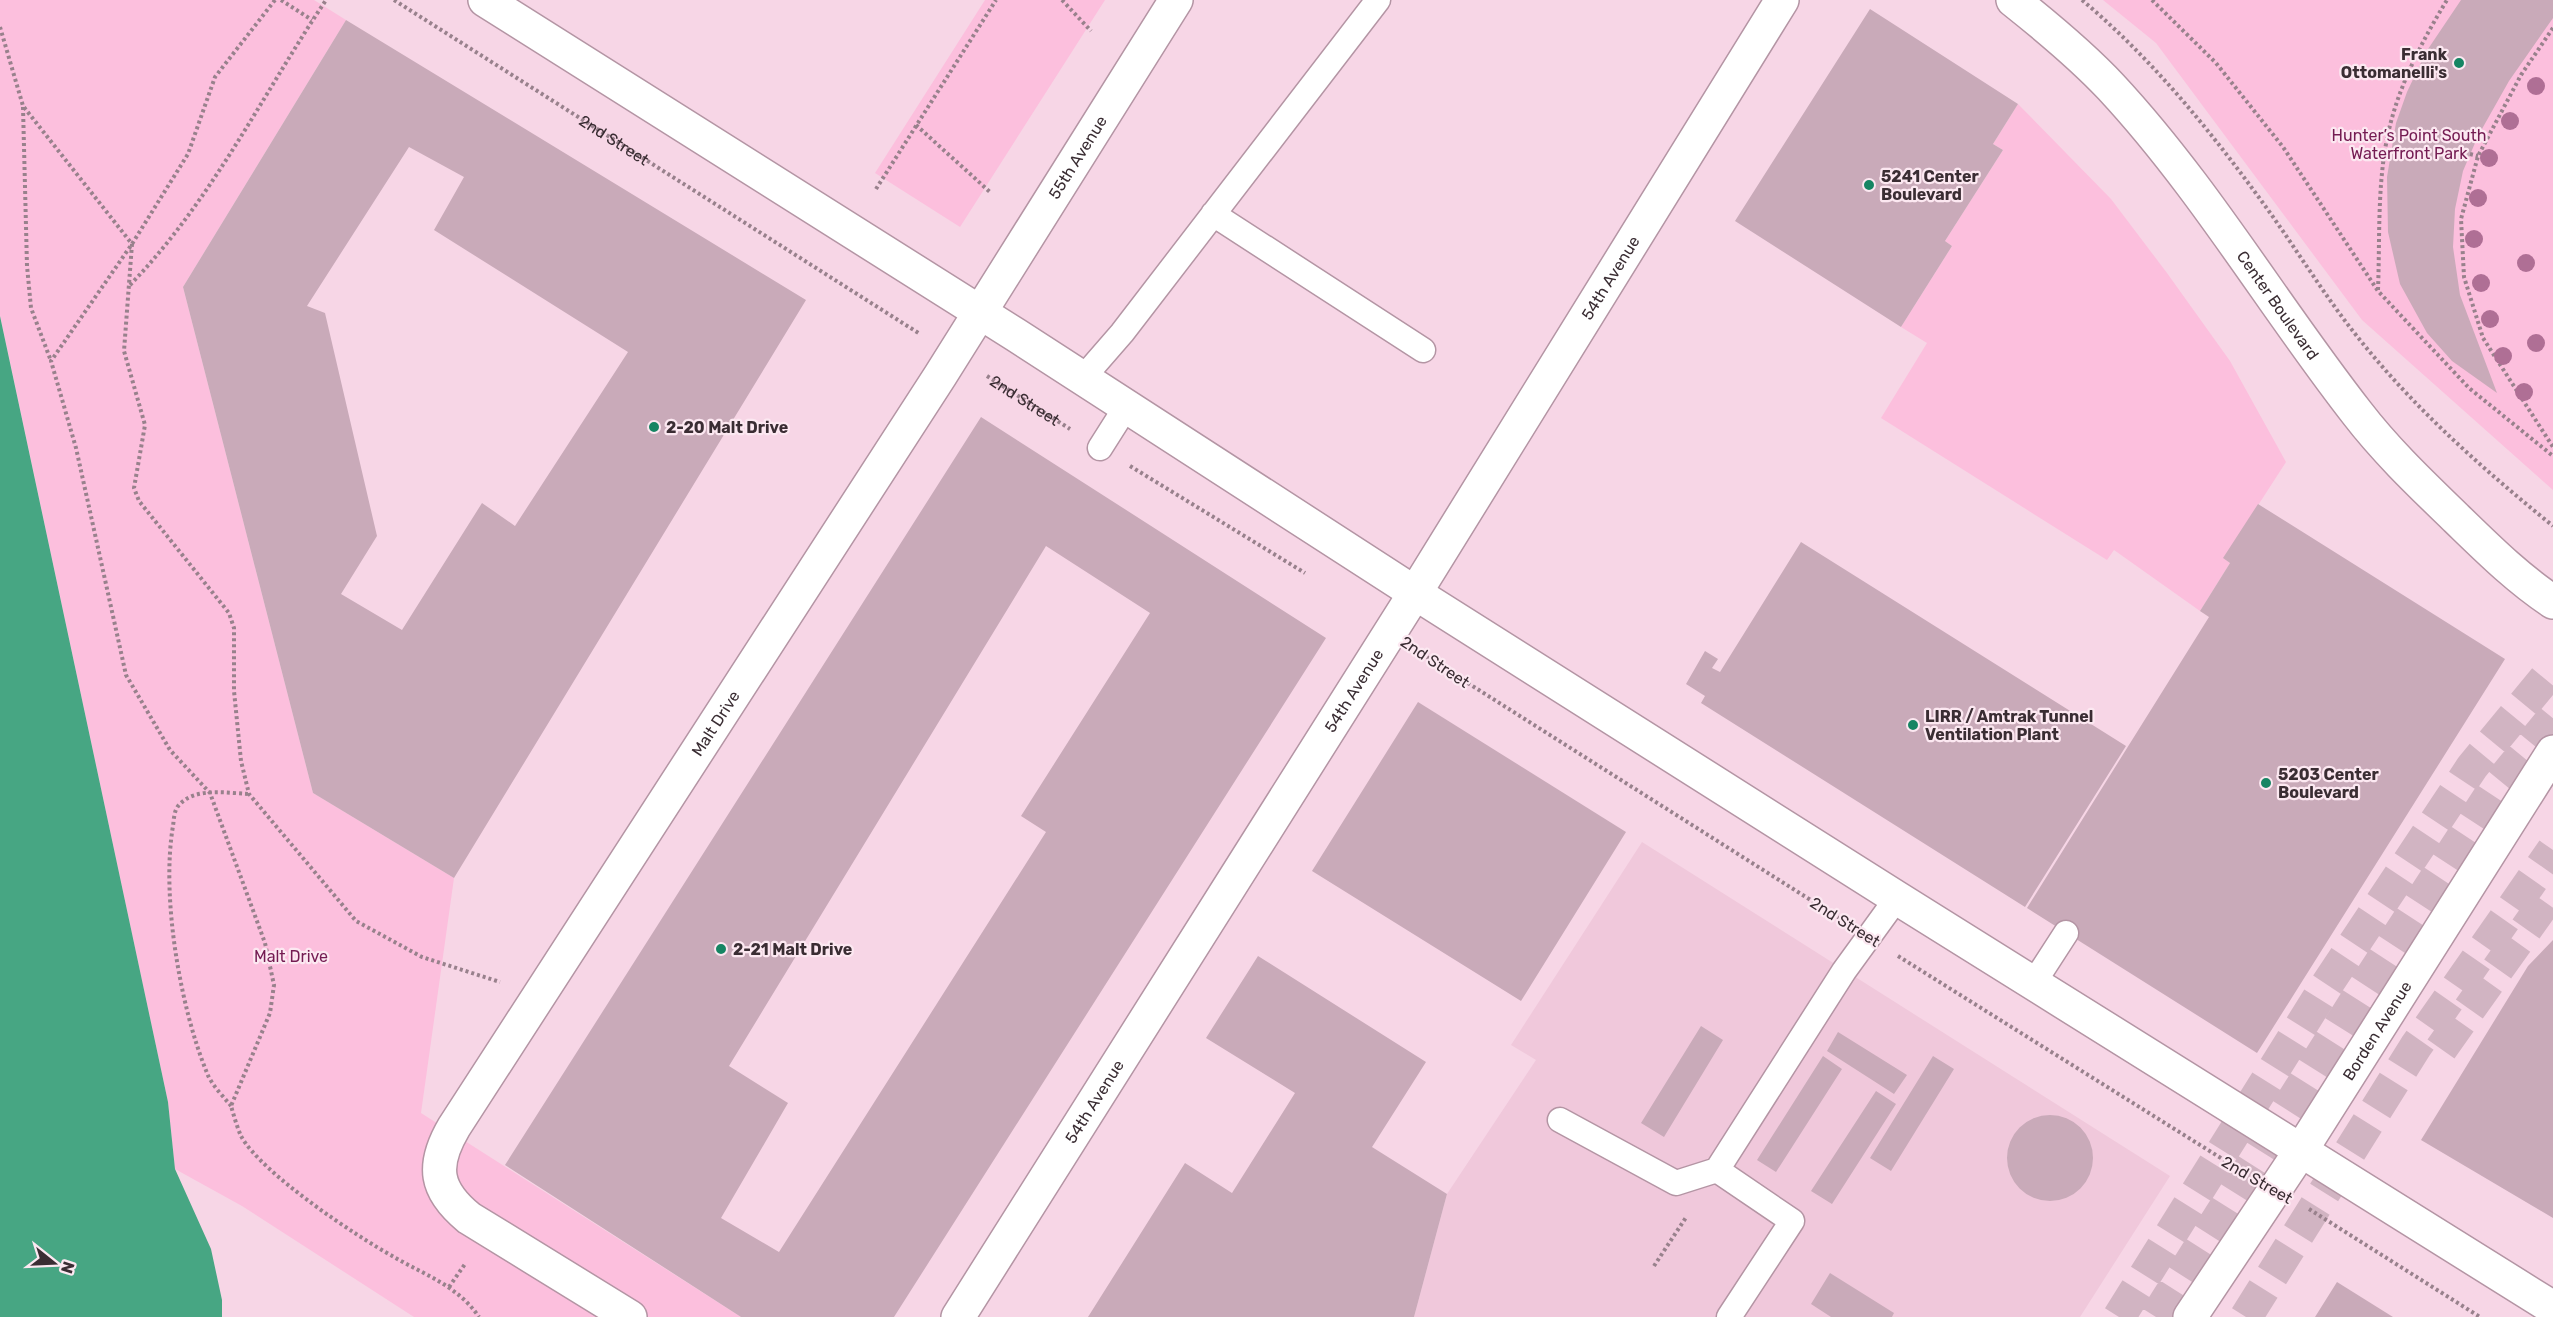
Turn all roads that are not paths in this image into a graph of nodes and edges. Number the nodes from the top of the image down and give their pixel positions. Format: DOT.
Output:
graph roads {
  1 [pos="485,0"];
  2 [pos="1176,0"];
  3 [pos="1378,0"];
  4 [pos="1782,0"];
  5 [pos="2013,0"];
  6 [pos="1213,214"];
  7 [pos="979,312"];
  8 [pos="1423,350"];
  9 [pos="1082,379"];
  10 [pos="1126,407"];
  11 [pos="1100,448"];
  12 [pos="1415,593"];
  13 [pos="2553,602"];
  14 [pos="2553,752"];
  15 [pos="1897,898"];
  16 [pos="2066,933"];
  17 [pos="2033,984"];
  18 [pos="1560,1120"];
  19 [pos="2300,1152"];
  20 [pos="1717,1170"];
  21 [pos="2553,1308"];
  22 [pos="2195,1314"];
  23 [pos="1734,1315"];
  24 [pos="630,1317"];
  25 [pos="958,1317"];
  1 -- 7 [label="street"];
  2 -- 7 [label="street, 55th Avenue"];
  3 -- 6 [label="lane"];
  4 -- 12 [label="street, 54th Avenue"];
  5 -- 13 [label="street, Center Boulevard"];
  6 -- 8 [label="lane"];
  6 -- 9 [label="lane"];
  7 -- 9 [label="street"];
  7 -- 24 [label="street, Malt Drive"];
  9 -- 10 [label="street"];
  10 -- 11 [label="lane"];
  10 -- 12 [label="street"];
  12 -- 15 [label="street"];
  12 -- 25 [label="street, 54th Avenue"];
  14 -- 19 [label="street, Borden Avenue"];
  15 -- 17 [label="street"];
  15 -- 20 [label="lane"];
  16 -- 17 [label="lane"];
  17 -- 19 [label="street"];
  18 -- 20 [label="lane"];
  19 -- 21 [label="street"];
  19 -- 22 [label="street, Borden Avenue"];
  20 -- 23 [label="lane"];
}
